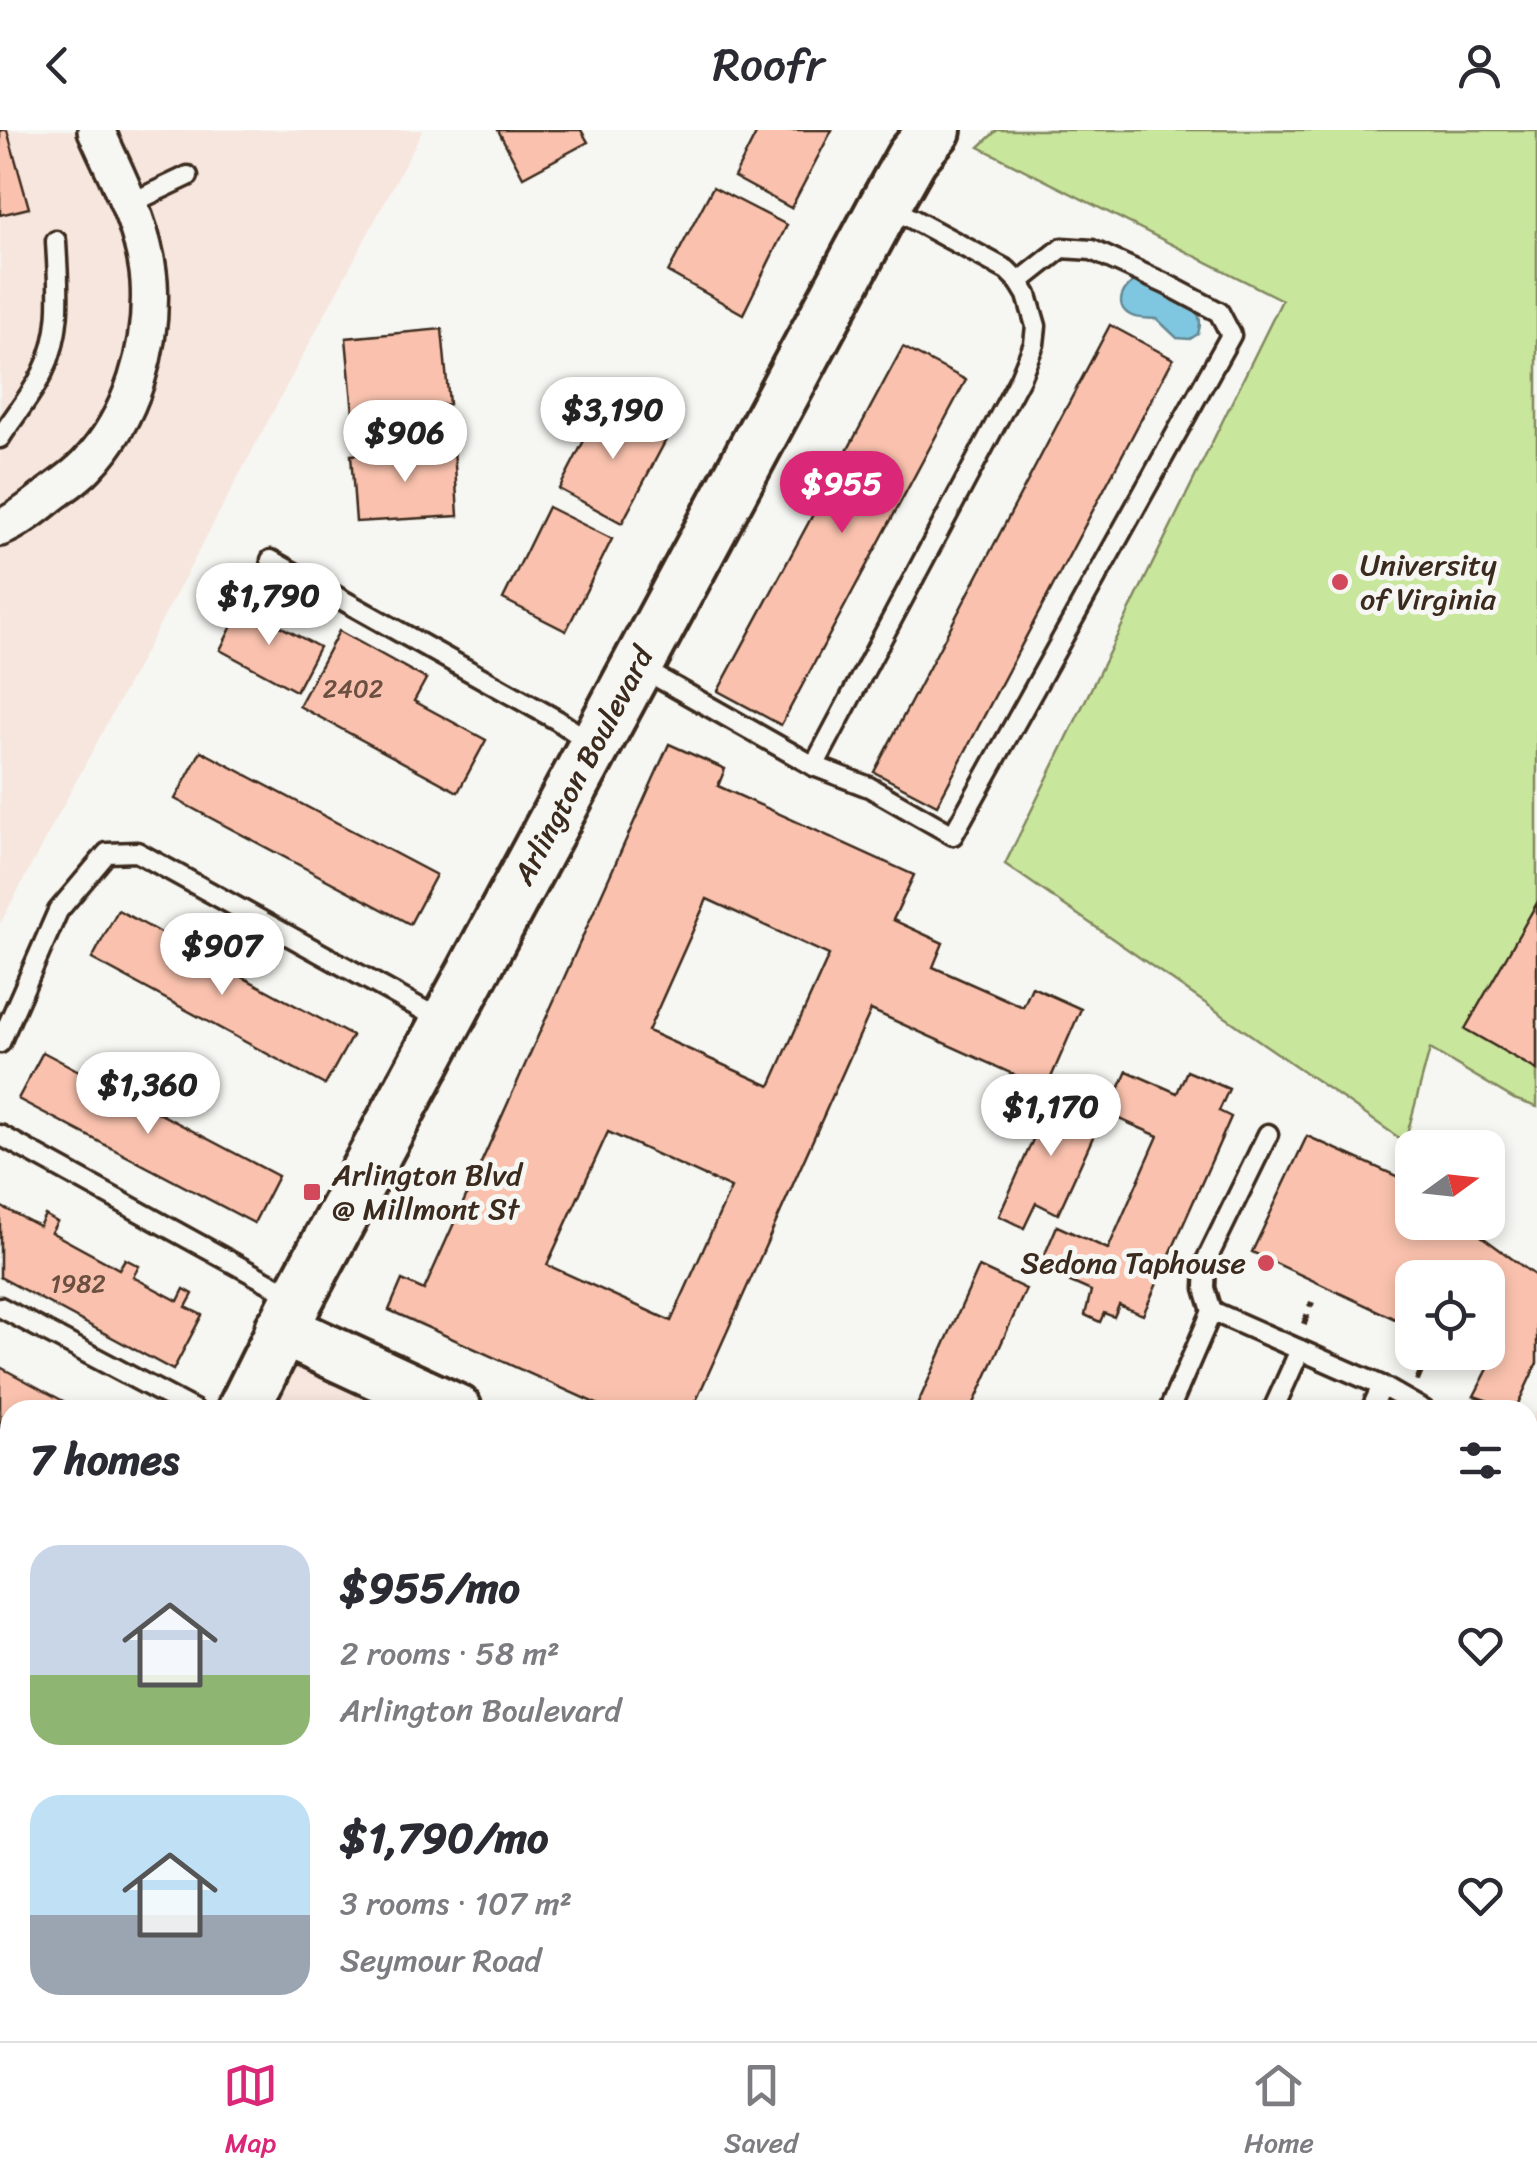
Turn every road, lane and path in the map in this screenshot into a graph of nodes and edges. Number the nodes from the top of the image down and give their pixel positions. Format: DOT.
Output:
graph roads {
  1 [pos="96,130"];
  2 [pos="934,130"];
  3 [pos="188,176"];
  4 [pos="129,204"];
  5 [pos="885,205"];
  6 [pos="56,240"];
  7 [pos="1019,282"];
  8 [pos="0,438"];
  9 [pos="0,528"];
  10 [pos="272,560"];
  11 [pos="636,666"];
  12 [pos="594,746"];
  13 [pos="814,766"];
  14 [pos="446,1022"];
  15 [pos="0,1042"];
  16 [pos="0,1134"];
  17 [pos="1268,1134"];
  18 [pos="0,1307"];
  19 [pos="1212,1311"];
  20 [pos="290,1314"];
  21 [pos="1300,1350"];
  22 [pos="1382,1386"];
  23 [pos="175,1400"];
  24 [pos="248,1400"];
  25 [pos="439,1400"];
  26 [pos="1173,1400"];
  27 [pos="1278,1400"];
  28 [pos="1376,1400"];
  29 [pos="1406,1400"];
  1 -- 4 [label="street"];
  2 -- 5 [label="street, Arlington Boulevard"];
  3 -- 4 [label="lane"];
  4 -- 9 [label="street"];
  5 -- 7 [label="lane"];
  5 -- 11 [label="street, Arlington Boulevard"];
  6 -- 8 [label="lane"];
  7 -- 13 [label="lane"];
  7 -- 13 [label="lane"];
  10 -- 12 [label="lane"];
  11 -- 12 [label="street, Arlington Boulevard"];
  11 -- 13 [label="lane"];
  12 -- 14 [label="street, Arlington Boulevard"];
  14 -- 15 [label="lane"];
  14 -- 20 [label="street, Arlington Boulevard"];
  16 -- 20 [label="lane"];
  17 -- 19 [label="lane"];
  18 -- 23 [label="lane"];
  19 -- 21 [label="lane"];
  19 -- 26 [label="lane"];
  20 -- 24 [label="street, Arlington Boulevard"];
  20 -- 25 [label="street"];
  21 -- 22 [label="lane"];
  21 -- 27 [label="lane"];
  22 -- 28 [label="lane"];
  22 -- 29 [label="lane"];
}
